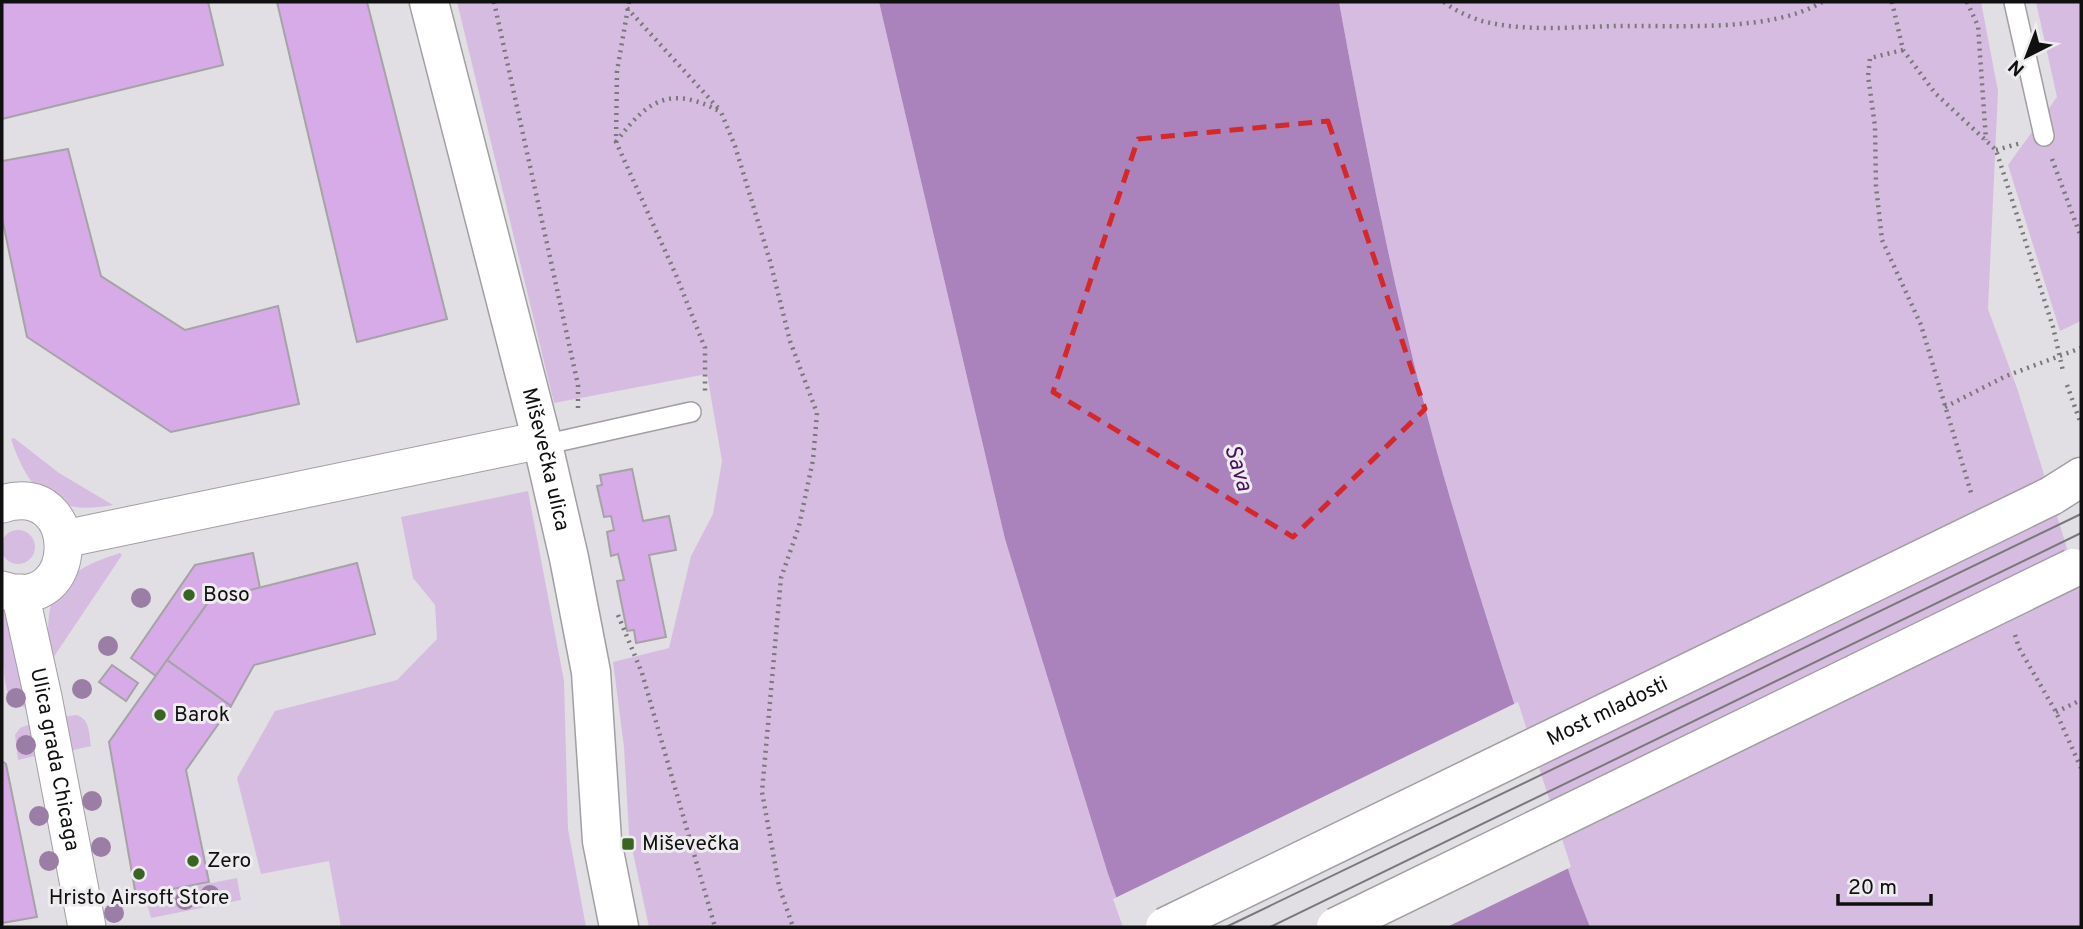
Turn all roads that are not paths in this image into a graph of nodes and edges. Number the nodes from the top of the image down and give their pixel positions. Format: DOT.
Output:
graph roads {
  1 [pos="429,2"];
  2 [pos="2014,2"];
  3 [pos="2044,136"];
  4 [pos="691,412"];
  5 [pos="554,441"];
  6 [pos="2071,486"];
  7 [pos="3,498"];
  8 [pos="64,539"];
  9 [pos="2079,566"];
  10 [pos="11,591"];
  11 [pos="87,927"];
  12 [pos="619,927"];
  13 [pos="1165,927"];
  14 [pos="1336,927"];
  1 -- 5 [label="main road, Miševečka ulica"];
  2 -- 3 [label="lane"];
  4 -- 5 [label="lane"];
  5 -- 8 [label="street"];
  5 -- 12 [label="main road, Miševečka ulica"];
  6 -- 13 [label="main road, Most mladosti, bridge"];
  7 -- 8 [label="street"];
  8 -- 10 [label="street"];
  9 -- 14 [label="main road, bridge"];
  10 -- 11 [label="street, Ulica grada Chicaga"];
}
